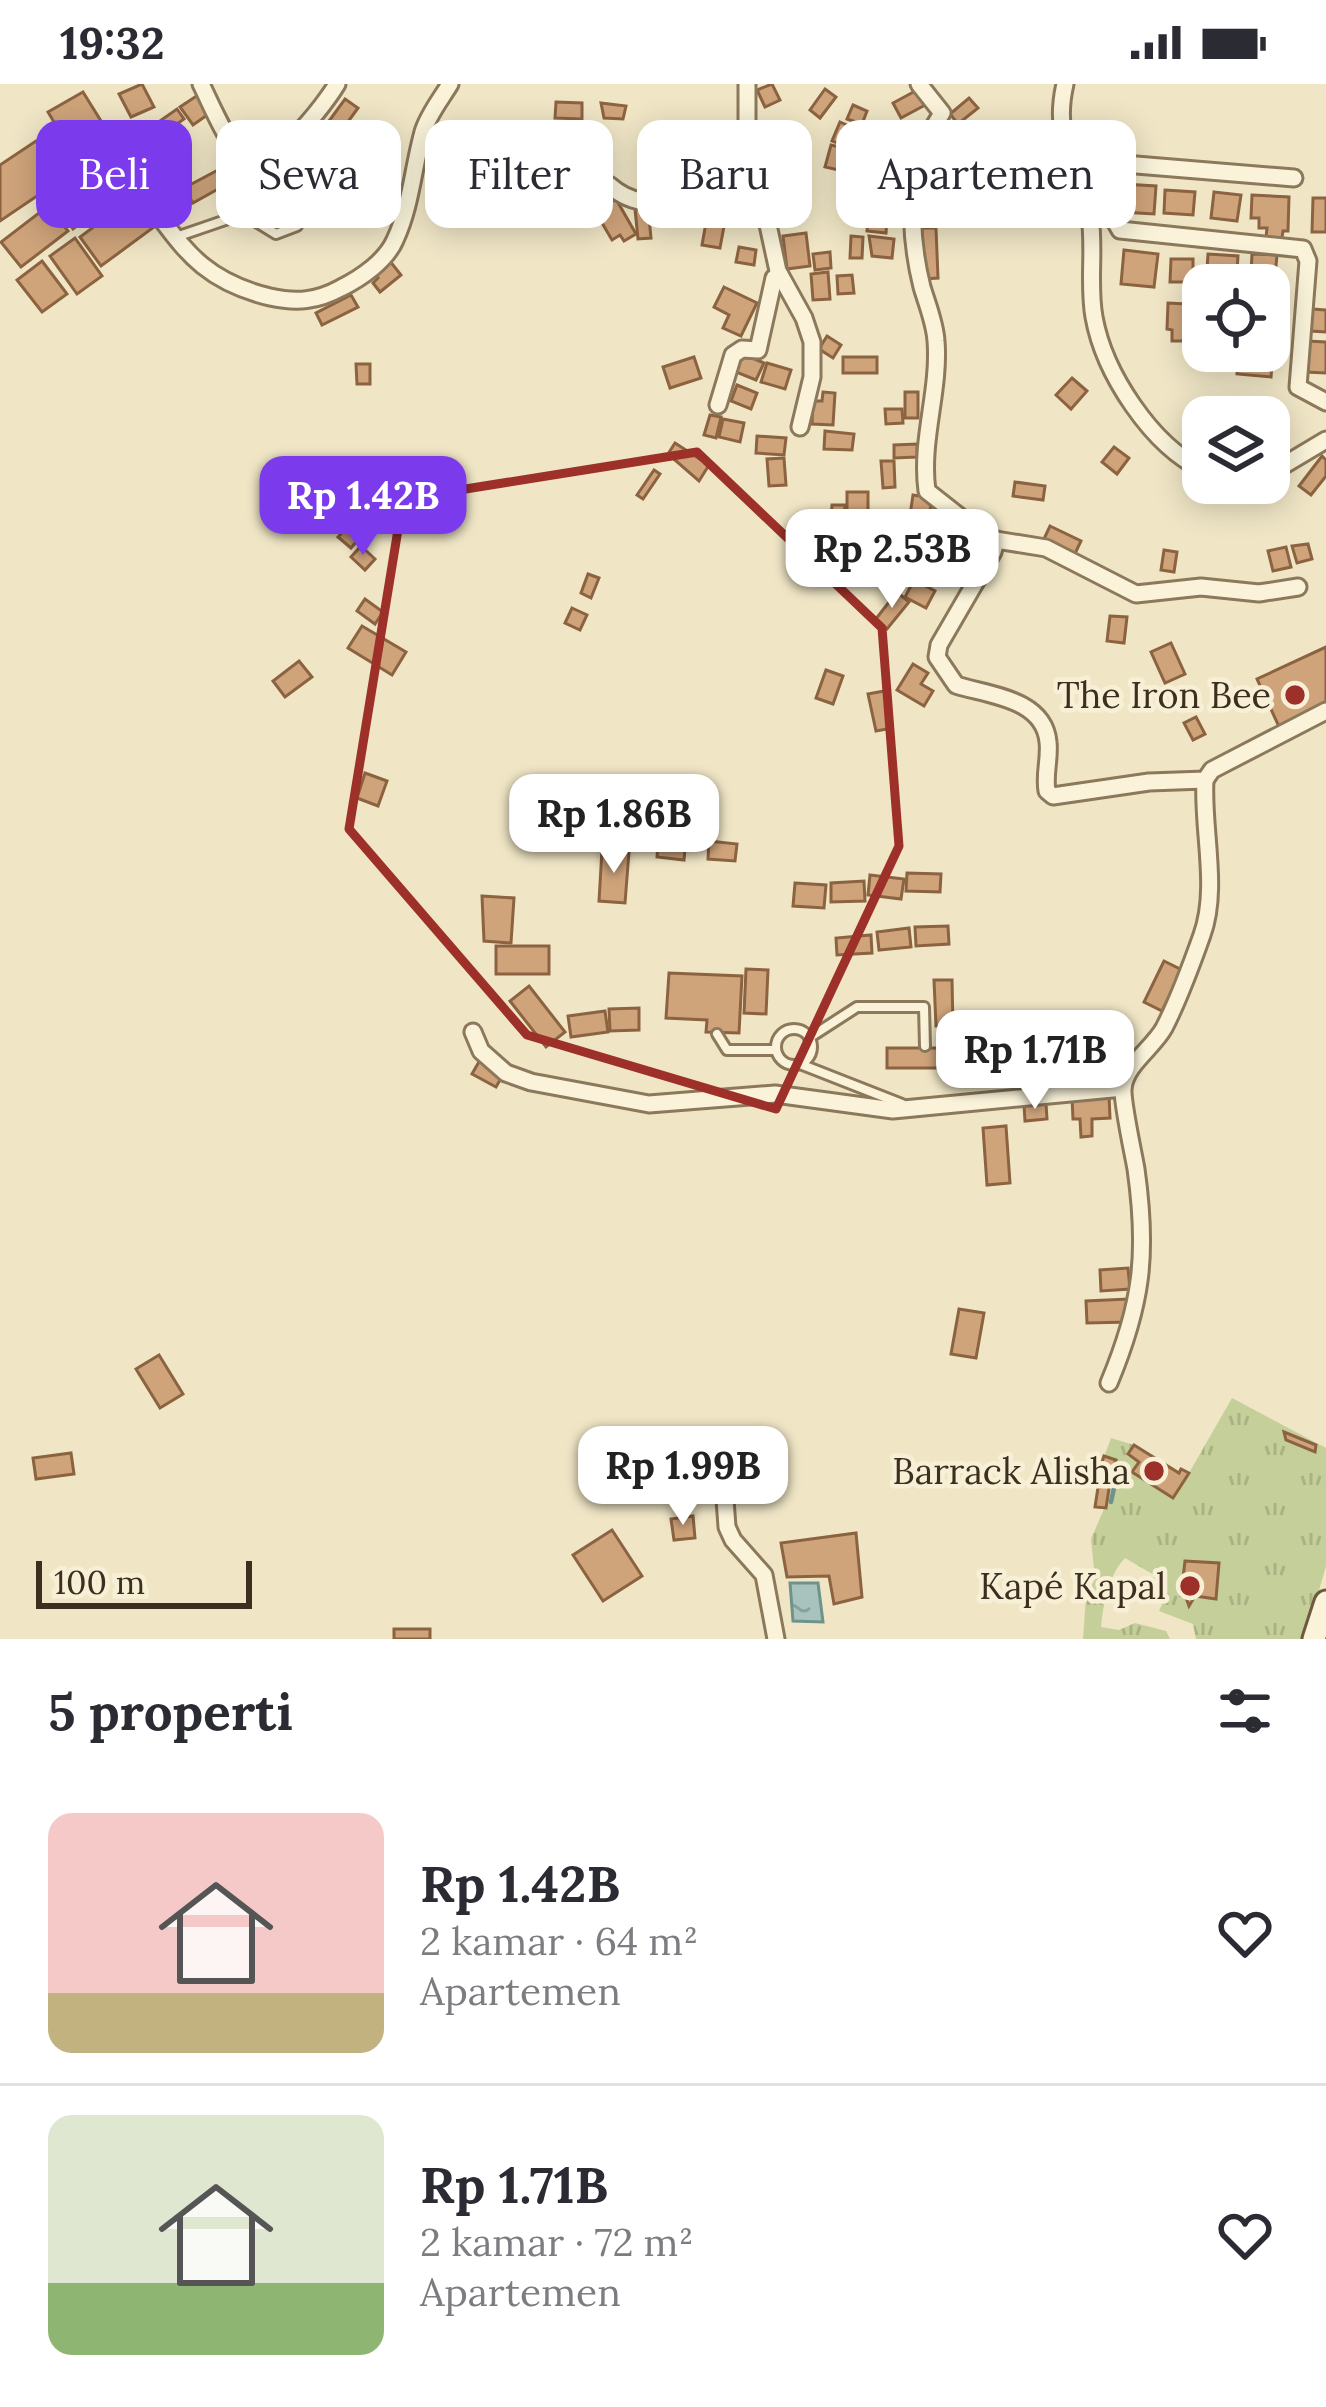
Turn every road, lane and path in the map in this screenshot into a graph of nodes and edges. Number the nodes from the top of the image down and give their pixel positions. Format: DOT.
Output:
graph roads {
  1 [pos="201,84"];
  2 [pos="337,84"];
  3 [pos="450,84"];
  4 [pos="747,84"];
  5 [pos="919,84"];
  6 [pos="1065,84"];
  7 [pos="747,120"];
  8 [pos="938,120"];
  9 [pos="1060,120"];
  10 [pos="1136,165"];
  11 [pos="1294,178"];
  12 [pos="216,223"];
  13 [pos="166,228"];
  14 [pos="769,228"];
  15 [pos="915,228"];
  16 [pos="1090,228"];
  17 [pos="1120,228"];
  18 [pos="174,238"];
  19 [pos="780,275"];
  20 [pos="1326,402"];
  21 [pos="718,405"];
  22 [pos="800,427"];
  23 [pos="1326,440"];
  24 [pos="1182,457"];
  25 [pos="1290,461"];
  26 [pos="996,540"];
  27 [pos="1298,587"];
  28 [pos="1326,711"];
  29 [pos="1205,780"];
  30 [pos="473,1032"];
  31 [pos="717,1034"];
  32 [pos="809,1038"];
  33 [pos="925,1046"];
  34 [pos="776,1050"];
  35 [pos="800,1064"];
  36 [pos="1123,1088"];
  37 [pos="908,1108"];
  38 [pos="1108,1383"];
  39 [pos="742,1461"];
  40 [pos="1326,1602"];
  41 [pos="776,1639"];
  42 [pos="1314,1639"];
  1 -- 2 [label="street"];
  3 -- 18 [label="street"];
  4 -- 7 [label="street"];
  5 -- 8 [label="street"];
  6 -- 9 [label="street"];
  10 -- 11 [label="street"];
  12 -- 18 [label="lane"];
  13 -- 18 [label="street"];
  14 -- 19 [label="street"];
  15 -- 26 [label="street"];
  16 -- 24 [label="street"];
  17 -- 20 [label="street"];
  19 -- 21 [label="street"];
  19 -- 22 [label="street"];
  23 -- 25 [label="street"];
  26 -- 27 [label="street"];
  26 -- 29 [label="street"];
  28 -- 29 [label="street"];
  29 -- 36 [label="street"];
  30 -- 37 [label="street"];
  31 -- 34 [label="lane"];
  32 -- 33 [label="lane"];
  32 -- 34 [label="lane"];
  32 -- 35 [label="lane"];
  34 -- 35 [label="lane"];
  35 -- 37 [label="lane"];
  36 -- 37 [label="street"];
  36 -- 38 [label="street"];
  39 -- 41 [label="street"];
  40 -- 42 [label="main road"];
}
